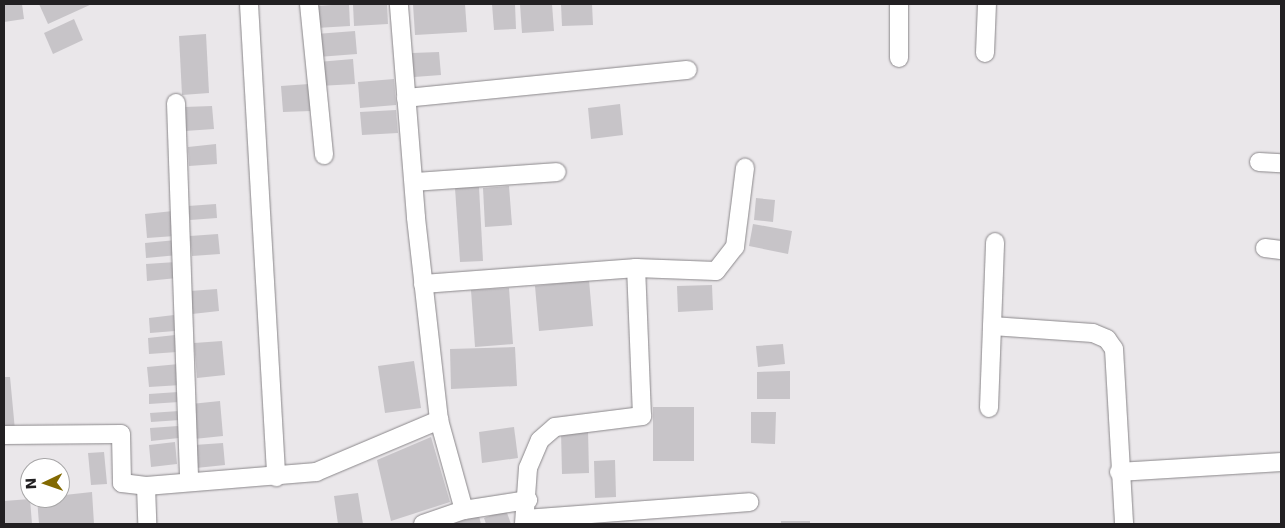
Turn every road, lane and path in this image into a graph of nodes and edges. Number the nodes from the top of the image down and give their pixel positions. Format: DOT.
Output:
graph roads {
  1 [pos="249,4"];
  2 [pos="309,4"];
  3 [pos="399,4"];
  4 [pos="899,4"];
  5 [pos="987,4"];
  6 [pos="985,53"];
  7 [pos="899,58"];
  8 [pos="688,70"];
  9 [pos="406,98"];
  10 [pos="176,103"];
  11 [pos="324,155"];
  12 [pos="1260,162"];
  13 [pos="1281,164"];
  14 [pos="745,168"];
  15 [pos="557,172"];
  16 [pos="414,182"];
  17 [pos="995,242"];
  18 [pos="636,268"];
  19 [pos="423,284"];
  20 [pos="992,326"];
  21 [pos="989,408"];
  22 [pos="440,420"];
  23 [pos="4,435"];
  24 [pos="1281,462"];
  25 [pos="1119,472"];
  26 [pos="276,477"];
  27 [pos="189,482"];
  28 [pos="146,486"];
  29 [pos="528,500"];
  30 [pos="749,502"];
  31 [pos="464,510"];
  32 [pos="525,522"];
  33 [pos="147,524"];
  34 [pos="423,524"];
  35 [pos="1124,524"];
  1 -- 26 [label="street"];
  2 -- 11 [label="street"];
  3 -- 9 [label="street"];
  4 -- 7 [label="street"];
  5 -- 6 [label="street"];
  8 -- 9 [label="street"];
  9 -- 16 [label="street"];
  10 -- 27 [label="street"];
  12 -- 13 [label="street"];
  14 -- 18 [label="street"];
  15 -- 16 [label="street"];
  16 -- 19 [label="street"];
  17 -- 20 [label="street"];
  18 -- 19 [label="street"];
  18 -- 29 [label="street"];
  19 -- 22 [label="street"];
  20 -- 21 [label="street"];
  20 -- 25 [label="street"];
  22 -- 26 [label="street"];
  22 -- 31 [label="street"];
  23 -- 28 [label="street"];
  24 -- 25 [label="street"];
  25 -- 35 [label="street"];
  26 -- 27 [label="street"];
  27 -- 28 [label="street"];
  28 -- 33 [label="street"];
  29 -- 31 [label="street"];
  29 -- 32 [label="street"];
  30 -- 32 [label="street"];
  31 -- 34 [label="street"];
}
